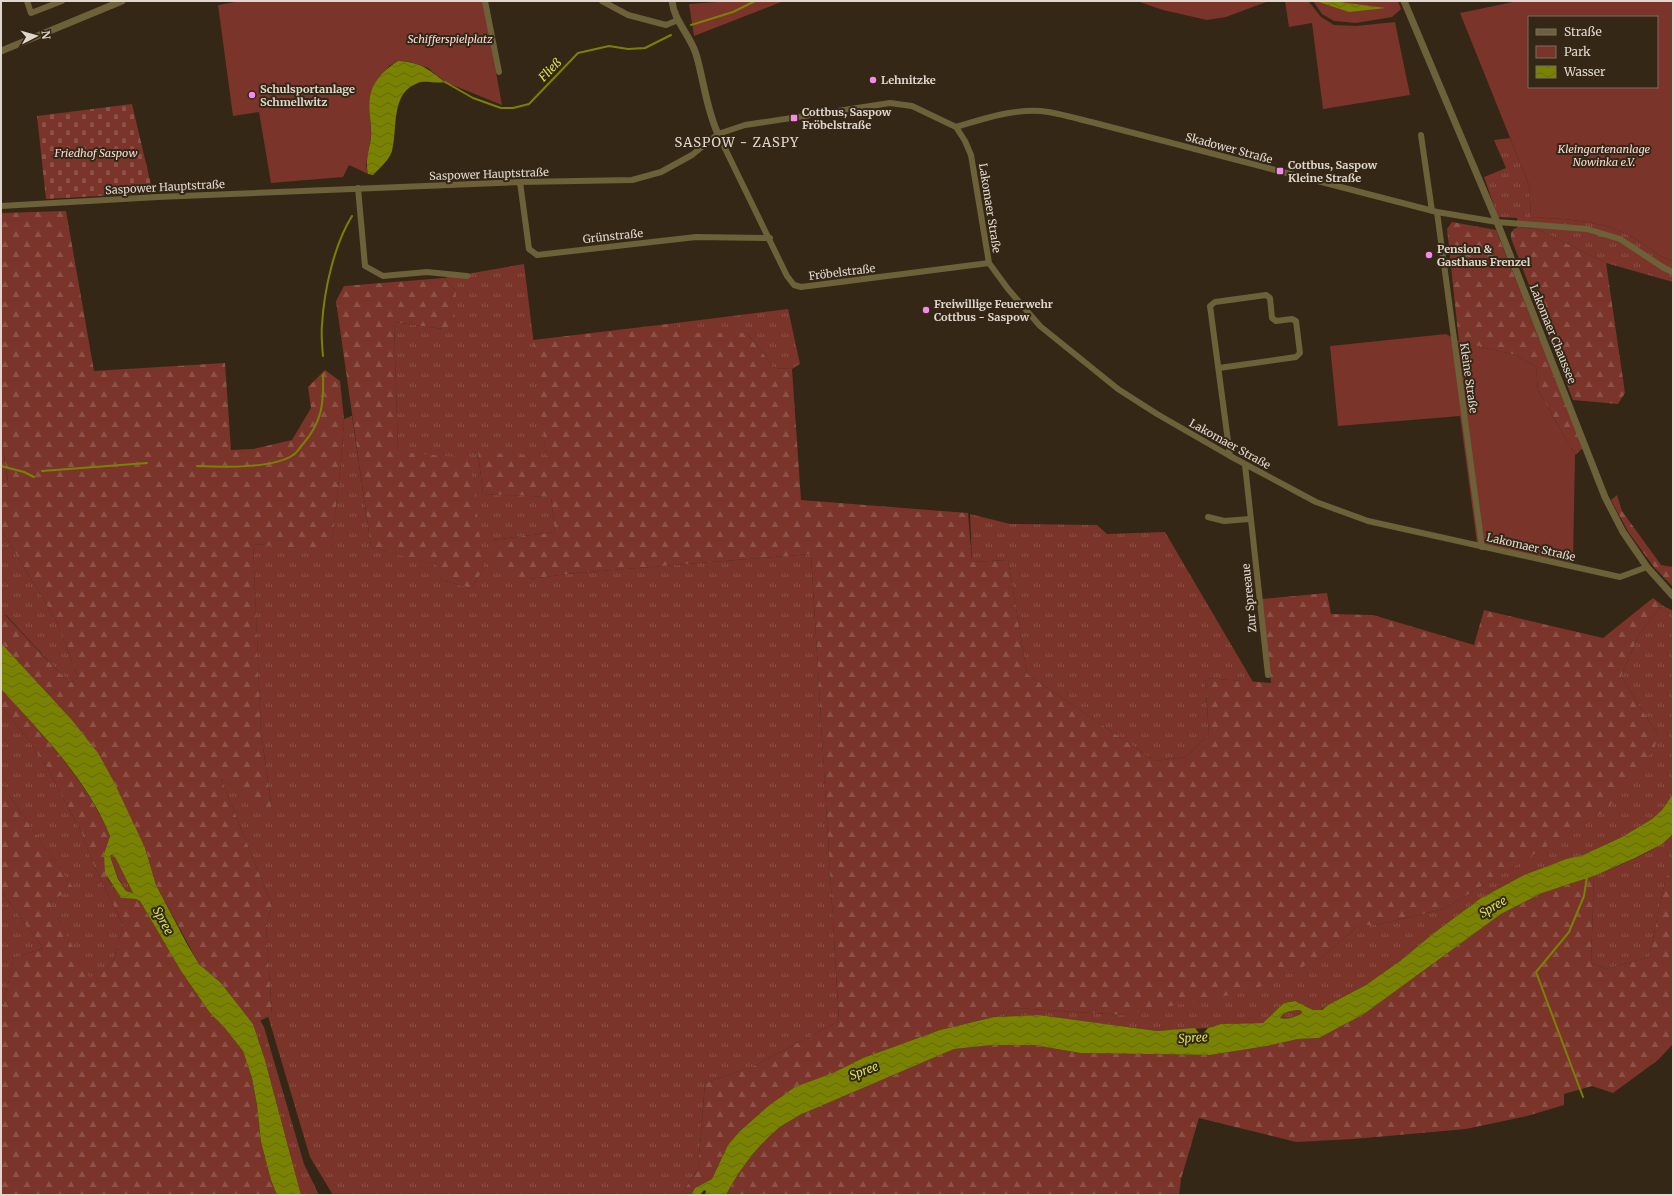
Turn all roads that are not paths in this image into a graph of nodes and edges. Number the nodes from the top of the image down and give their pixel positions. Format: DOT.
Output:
graph roads {
  1 [pos="27,1"];
  2 [pos="62,1"];
  3 [pos="122,1"];
  4 [pos="485,1"];
  5 [pos="602,1"];
  6 [pos="672,1"];
  7 [pos="1404,1"];
  8 [pos="678,20"];
  9 [pos="1,51"];
  10 [pos="499,72"];
  11 [pos="956,127"];
  12 [pos="718,134"];
  13 [pos="1421,135"];
  14 [pos="520,182"];
  15 [pos="358,188"];
  16 [pos="1,206"];
  17 [pos="1434,211"];
  18 [pos="1497,222"];
  19 [pos="770,238"];
  20 [pos="989,263"];
  21 [pos="1673,272"];
  22 [pos="467,276"];
  23 [pos="1219,368"];
  24 [pos="1230,456"];
  25 [pos="1245,465"];
  26 [pos="1208,517"];
  27 [pos="1250,519"];
  28 [pos="1482,547"];
  29 [pos="1648,567"];
  30 [pos="1673,596"];
  31 [pos="1268,675"];
  1 -- 2 [label="street"];
  3 -- 9 [label="street"];
  4 -- 10 [label="street"];
  5 -- 8 [label="street"];
  6 -- 8 [label="street"];
  7 -- 18 [label="street, Lakomaer Chaussee"];
  8 -- 12 [label="street"];
  11 -- 12 [label="street, Saspower Hauptstraße"];
  11 -- 17 [label="street, Skadower Straße"];
  11 -- 20 [label="street, Lakomaer Straße"];
  12 -- 14 [label="street, Saspower Hauptstraße"];
  12 -- 19 [label="street, Fröbelstraße"];
  13 -- 17 [label="street, Kleine Straße"];
  14 -- 15 [label="street, Saspower Hauptstraße"];
  14 -- 19 [label="street, Grünstraße"];
  15 -- 16 [label="street, Saspower Hauptstraße"];
  15 -- 22 [label="street"];
  17 -- 18 [label="street, Skadower Straße"];
  17 -- 28 [label="street, Kleine Straße"];
  18 -- 21 [label="street, Skadower Straße"];
  18 -- 29 [label="street, Lakomaer Chaussee"];
  19 -- 20 [label="street, Fröbelstraße"];
  20 -- 24 [label="street, Lakomaer Straße"];
  23 -- 23 [label="street"];
  23 -- 24 [label="street"];
  24 -- 25 [label="street, Lakomaer Straße"];
  25 -- 27 [label="street, Zur Spreeaue"];
  25 -- 28 [label="street, Lakomaer Straße"];
  26 -- 27 [label="street"];
  27 -- 31 [label="street, Zur Spreeaue"];
  28 -- 29 [label="street, Lakomaer Straße"];
  29 -- 30 [label="street, Lakomaer Chaussee"];
}
